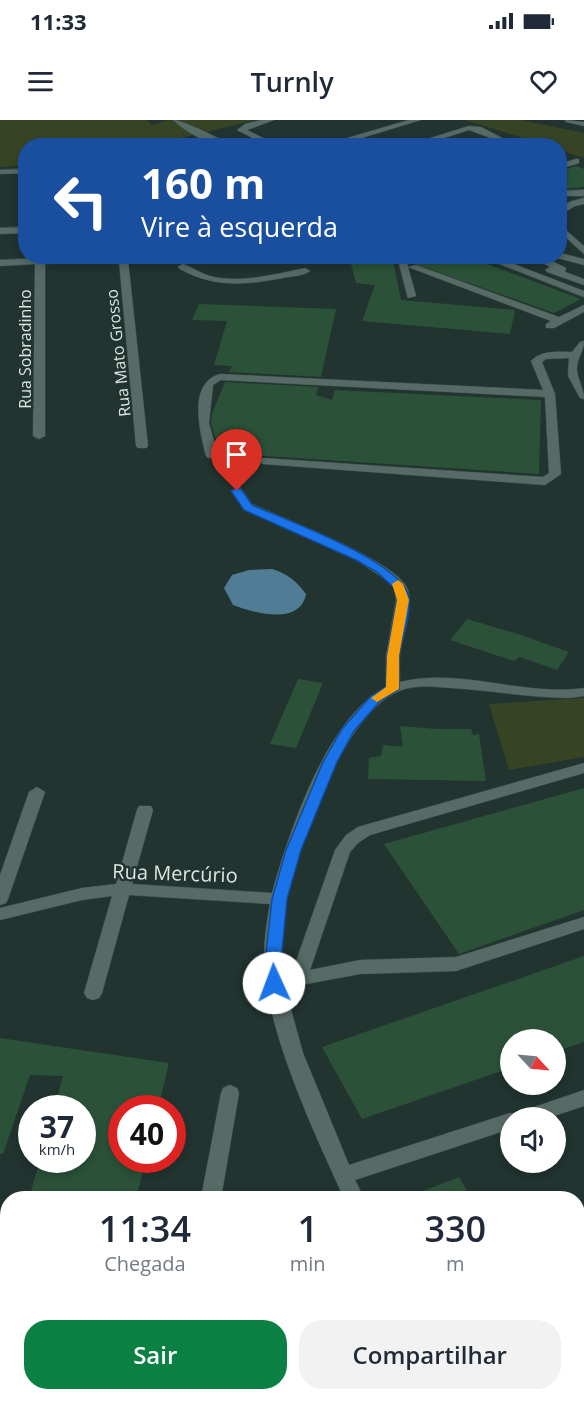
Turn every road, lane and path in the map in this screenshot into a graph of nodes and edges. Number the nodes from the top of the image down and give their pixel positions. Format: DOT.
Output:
graph roads {
  1 [pos="177,120"];
  2 [pos="270,120"];
  3 [pos="417,120"];
  4 [pos="568,120"];
  5 [pos="584,124"];
  6 [pos="209,138"];
  7 [pos="258,138"];
  8 [pos="353,138"];
  9 [pos="435,138"];
  10 [pos="498,138"];
  11 [pos="576,161"];
  12 [pos="567,164"];
  13 [pos="18,171"];
  14 [pos="0,172"];
  15 [pos="584,193"];
  16 [pos="567,194"];
  17 [pos="584,201"];
  18 [pos="567,208"];
  19 [pos="18,230"];
  20 [pos="0,231"];
  21 [pos="567,235"];
  22 [pos="584,251"];
  23 [pos="567,258"];
  24 [pos="18,262"];
  25 [pos="584,262"];
  26 [pos="0,263"];
  27 [pos="40,264"];
  28 [pos="124,264"];
  29 [pos="403,264"];
  30 [pos="504,264"];
  31 [pos="533,264"];
  32 [pos="553,264"];
  33 [pos="183,267"];
  34 [pos="413,267"];
  35 [pos="305,271"];
  36 [pos="568,277"];
  37 [pos="584,282"];
  38 [pos="584,294"];
  39 [pos="411,297"];
  40 [pos="584,308"];
  41 [pos="584,344"];
  42 [pos="574,355"];
  43 [pos="550,394"];
  44 [pos="584,396"];
  45 [pos="39,436"];
  46 [pos="142,446"];
  47 [pos="212,456"];
  48 [pos="263,461"];
  49 [pos="237,491"];
  50 [pos="393,689"];
  51 [pos="584,693"];
  52 [pos="584,768"];
  53 [pos="37,792"];
  54 [pos="145,810"];
  55 [pos="124,889"];
  56 [pos="0,898"];
  57 [pos="279,899"];
  58 [pos="0,914"];
  59 [pos="584,923"];
  60 [pos="300,976"];
  61 [pos="274,983"];
  62 [pos="93,993"];
  63 [pos="230,1093"];
  64 [pos="584,1098"];
  65 [pos="556,1107"];
  66 [pos="500,1124"];
  67 [pos="343,1175"];
  68 [pos="212,1191"];
  69 [pos="351,1191"];
  1 -- 6 [label="street"];
  2 -- 7 [label="street"];
  3 -- 8 [label="street"];
  4 -- 5 [label="street"];
  9 -- 10 [label="street"];
  11 -- 12 [label="street"];
  13 -- 14 [label="street"];
  15 -- 16 [label="street"];
  17 -- 18 [label="street"];
  19 -- 20 [label="street"];
  21 -- 22 [label="street"];
  23 -- 25 [label="street"];
  24 -- 26 [label="street"];
  27 -- 45 [label="street, Rua Sobradinho"];
  28 -- 46 [label="street, Rua Mato Grosso"];
  29 -- 39 [label="street"];
  30 -- 38 [label="street"];
  31 -- 36 [label="street"];
  32 -- 36 [label="street"];
  33 -- 35 [label="street"];
  34 -- 40 [label="street"];
  36 -- 37 [label="street"];
  41 -- 42 [label="street"];
  42 -- 43 [label="street"];
  42 -- 44 [label="street"];
  43 -- 47 [label="street"];
  43 -- 48 [label="street"];
  49 -- 50 [label="street"];
  50 -- 51 [label="street"];
  50 -- 57 [label="street"];
  52 -- 60 [label="street"];
  53 -- 56 [label="street"];
  54 -- 55 [label="street"];
  55 -- 57 [label="street, Rua Mercúrio"];
  55 -- 58 [label="street, Rua Mercúrio"];
  55 -- 62 [label="street"];
  57 -- 61 [label="street"];
  59 -- 60 [label="street"];
  60 -- 61 [label="street"];
  61 -- 67 [label="street"];
  63 -- 68 [label="street"];
  64 -- 65 [label="street"];
  66 -- 67 [label="street"];
  67 -- 69 [label="street"];
}
